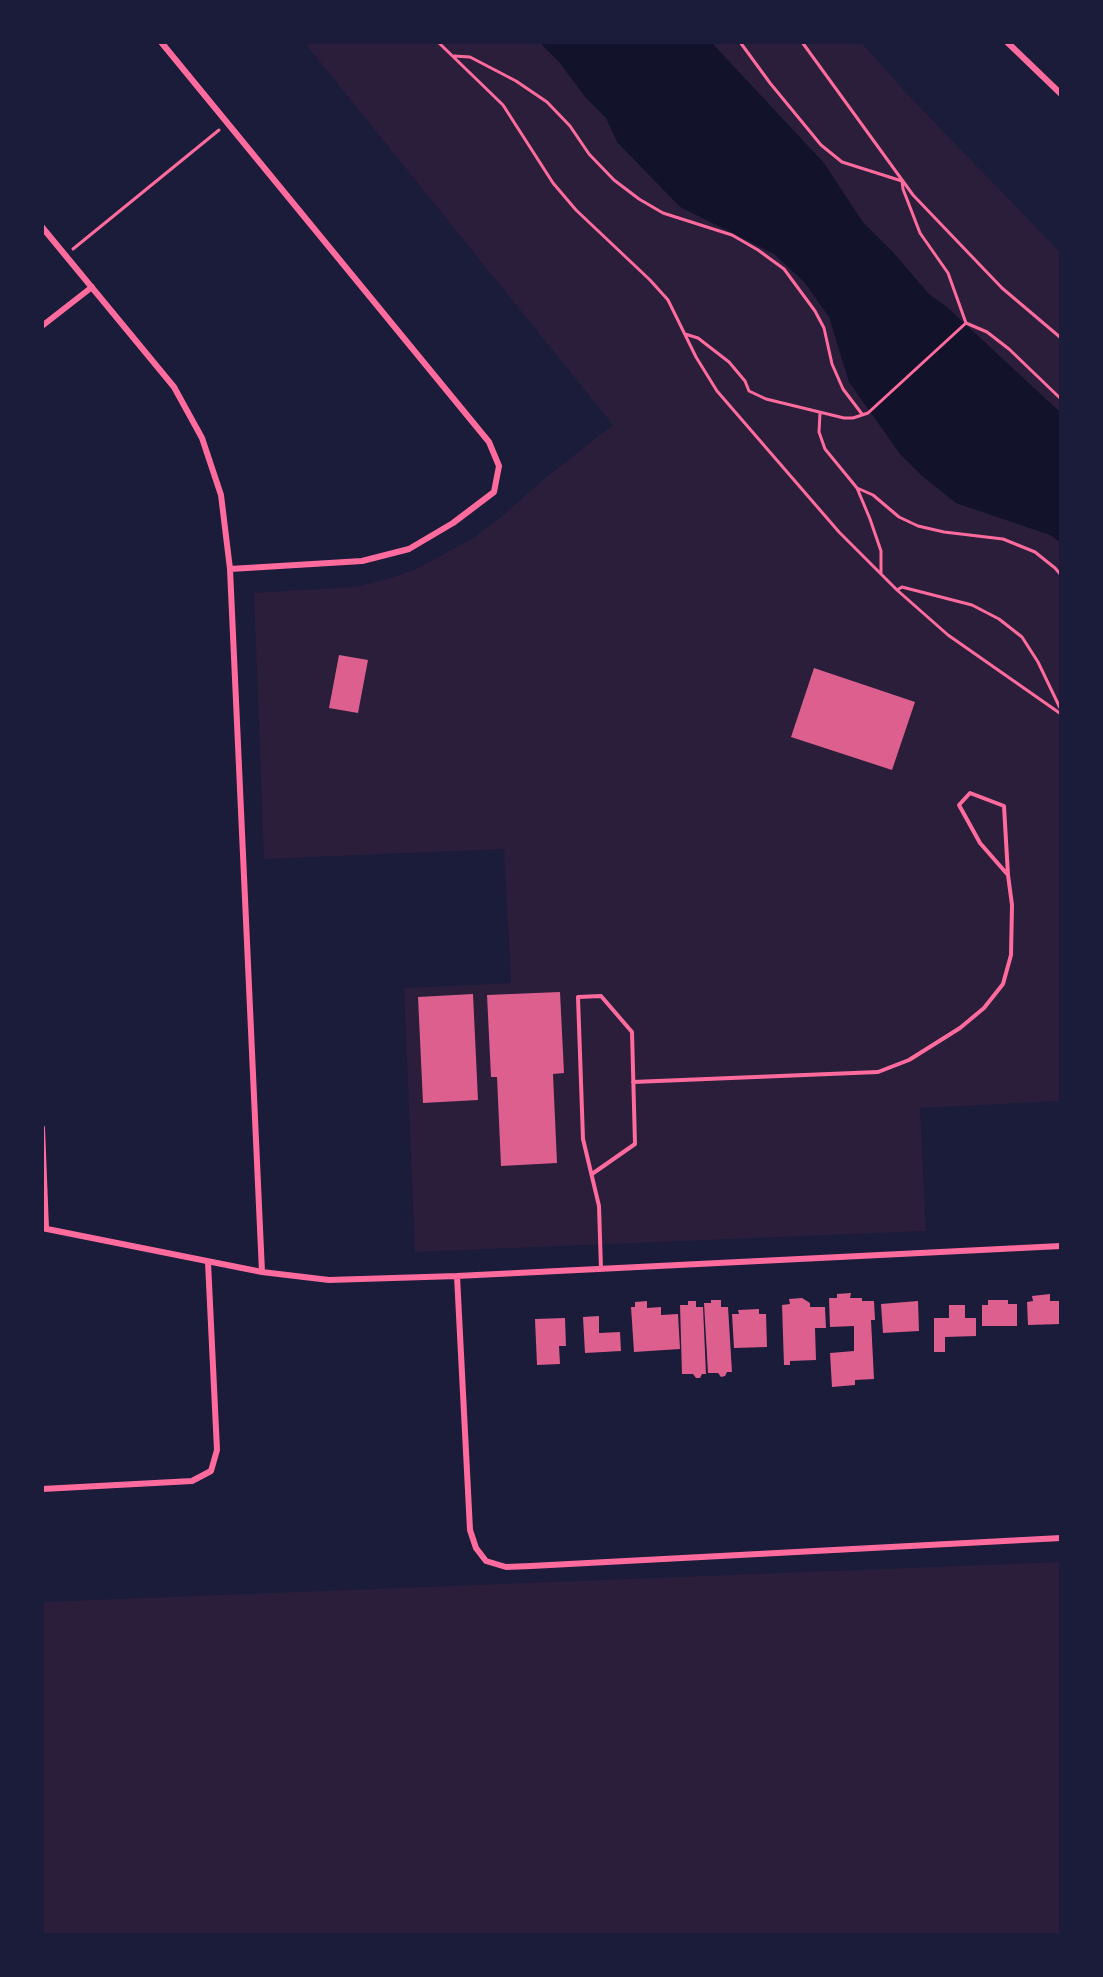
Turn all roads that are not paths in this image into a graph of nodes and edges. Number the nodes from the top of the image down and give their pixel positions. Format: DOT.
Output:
graph roads {
  1 [pos="161,42"];
  2 [pos="1007,42"];
  3 [pos="1061,94"];
  4 [pos="42,227"];
  5 [pos="92,287"];
  6 [pos="42,326"];
  7 [pos="230,569"];
  8 [pos="1008,875"];
  9 [pos="633,1082"];
  10 [pos="42,1128"];
  11 [pos="592,1174"];
  12 [pos="44,1228"];
  13 [pos="1061,1246"];
  14 [pos="208,1262"];
  15 [pos="601,1269"];
  16 [pos="262,1272"];
  17 [pos="457,1276"];
  18 [pos="42,1488"];
  19 [pos="1061,1538"];
  1 -- 7 [label="street"];
  2 -- 3 [label="street"];
  4 -- 5 [label="street"];
  5 -- 6 [label="street"];
  5 -- 7 [label="street"];
  7 -- 16 [label="street"];
  8 -- 8 [label="lane"];
  8 -- 9 [label="lane"];
  9 -- 11 [label="lane"];
  9 -- 11 [label="lane"];
  10 -- 12 [label="street"];
  11 -- 15 [label="lane"];
  12 -- 14 [label="street"];
  13 -- 15 [label="street"];
  14 -- 16 [label="street"];
  14 -- 18 [label="street"];
  15 -- 17 [label="street"];
  16 -- 17 [label="street"];
  17 -- 19 [label="street"];
}
